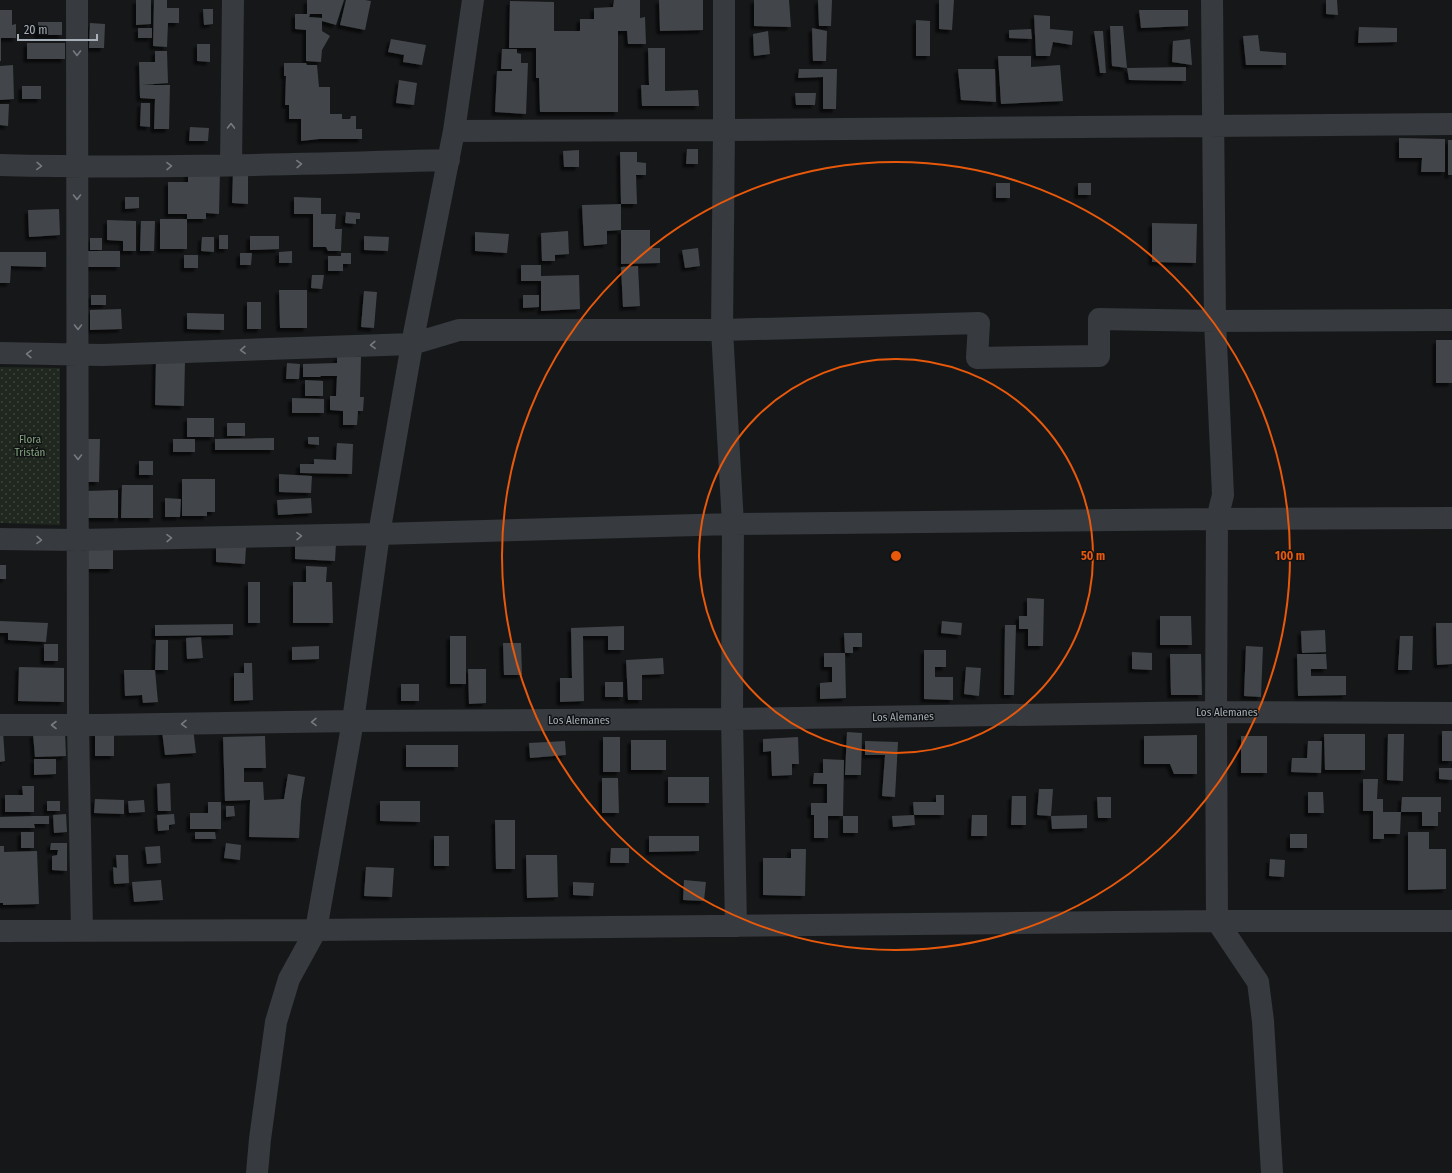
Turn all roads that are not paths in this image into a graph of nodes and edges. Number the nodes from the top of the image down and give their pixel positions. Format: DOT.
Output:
graph roads {
  1 [pos="77,0"];
  2 [pos="233,0"];
  3 [pos="474,0"];
  4 [pos="724,0"];
  5 [pos="1212,0"];
  6 [pos="1452,124"];
  7 [pos="1212,126"];
  8 [pos="724,130"];
  9 [pos="454,131"];
  10 [pos="449,160"];
  11 [pos="0,165"];
  12 [pos="231,165"];
  13 [pos="77,167"];
  14 [pos="1452,320"];
  15 [pos="1215,321"];
  16 [pos="722,330"];
  17 [pos="412,344"];
  18 [pos="0,354"];
  19 [pos="78,355"];
  20 [pos="1452,518"];
  21 [pos="1217,519"];
  22 [pos="733,524"];
  23 [pos="379,534"];
  24 [pos="0,539"];
  25 [pos="78,540"];
  26 [pos="1216,712"];
  27 [pos="1452,713"];
  28 [pos="732,719"];
  29 [pos="353,721"];
  30 [pos="0,725"];
  31 [pos="78,725"];
  32 [pos="1217,921"];
  33 [pos="1452,921"];
  34 [pos="736,926"];
  35 [pos="316,930"];
  36 [pos="0,931"];
  37 [pos="82,931"];
  38 [pos="257,1173"];
  39 [pos="1272,1173"];
  1 -- 13 [label="street, one-way"];
  12 -- 2 [label="street, one-way"];
  3 -- 9 [label="street"];
  4 -- 8 [label="street"];
  5 -- 7 [label="street"];
  6 -- 7 [label="street"];
  7 -- 8 [label="street"];
  7 -- 15 [label="street"];
  8 -- 9 [label="street"];
  8 -- 16 [label="street"];
  9 -- 10 [label="street"];
  12 -- 10 [label="street, one-way"];
  10 -- 17 [label="street"];
  11 -- 13 [label="street, one-way"];
  13 -- 12 [label="street, one-way"];
  13 -- 19 [label="street, one-way"];
  14 -- 15 [label="street"];
  15 -- 16 [label="street"];
  15 -- 21 [label="street"];
  16 -- 17 [label="street"];
  16 -- 22 [label="street"];
  17 -- 19 [label="street, one-way"];
  17 -- 23 [label="street"];
  19 -- 18 [label="street, one-way"];
  19 -- 25 [label="street, one-way"];
  20 -- 21 [label="street"];
  21 -- 22 [label="street"];
  21 -- 26 [label="street"];
  22 -- 23 [label="street"];
  22 -- 28 [label="street"];
  25 -- 23 [label="street, one-way"];
  23 -- 29 [label="street"];
  24 -- 25 [label="street, one-way"];
  25 -- 31 [label="street"];
  26 -- 27 [label="street, Los Alemanes"];
  26 -- 28 [label="street, Los Alemanes"];
  26 -- 32 [label="street"];
  28 -- 29 [label="street, Los Alemanes"];
  28 -- 34 [label="street"];
  29 -- 31 [label="street, Los Alemanes, one-way"];
  29 -- 35 [label="street"];
  31 -- 30 [label="street, Los Alemanes, one-way"];
  31 -- 37 [label="street"];
  32 -- 33 [label="street"];
  32 -- 34 [label="street"];
  32 -- 39 [label="street"];
  34 -- 35 [label="street"];
  35 -- 37 [label="street"];
  35 -- 38 [label="street"];
  36 -- 37 [label="street"];
}
